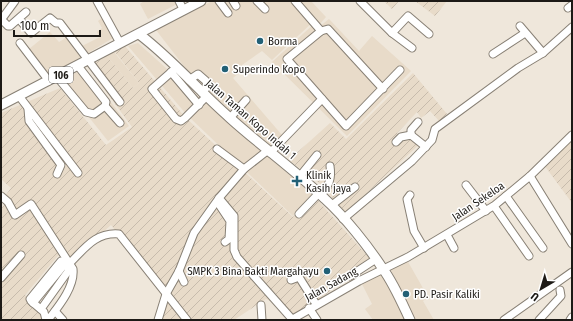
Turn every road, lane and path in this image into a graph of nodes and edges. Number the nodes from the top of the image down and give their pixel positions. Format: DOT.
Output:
graph roads {
  1 [pos="15,1"];
  2 [pos="97,1"];
  3 [pos="201,1"];
  4 [pos="219,1"];
  5 [pos="257,1"];
  6 [pos="295,1"];
  7 [pos="360,1"];
  8 [pos="181,5"];
  9 [pos="265,9"];
  10 [pos="26,12"];
  11 [pos="228,14"];
  12 [pos="20,18"];
  13 [pos="1,20"];
  14 [pos="520,26"];
  15 [pos="572,27"];
  16 [pos="150,28"];
  17 [pos="321,30"];
  18 [pos="392,33"];
  19 [pos="525,33"];
  20 [pos="139,34"];
  21 [pos="429,34"];
  22 [pos="20,43"];
  23 [pos="120,43"];
  24 [pos="412,48"];
  25 [pos="161,51"];
  26 [pos="543,53"];
  27 [pos="493,54"];
  28 [pos="88,60"];
  29 [pos="78,66"];
  30 [pos="174,70"];
  31 [pos="400,70"];
  32 [pos="53,79"];
  33 [pos="383,89"];
  34 [pos="204,95"];
  35 [pos="19,96"];
  36 [pos="322,99"];
  37 [pos="246,100"];
  38 [pos="120,102"];
  39 [pos="1,105"];
  40 [pos="199,105"];
  41 [pos="105,106"];
  42 [pos="28,109"];
  43 [pos="230,118"];
  44 [pos="418,122"];
  45 [pos="120,123"];
  46 [pos="572,135"];
  47 [pos="410,136"];
  48 [pos="396,142"];
  49 [pos="426,147"];
  50 [pos="217,149"];
  51 [pos="269,152"];
  52 [pos="317,155"];
  53 [pos="330,166"];
  54 [pos="244,169"];
  55 [pos="78,173"];
  56 [pos="57,174"];
  57 [pos="300,176"];
  58 [pos="530,176"];
  59 [pos="466,185"];
  60 [pos="355,187"];
  61 [pos="320,194"];
  62 [pos="410,195"];
  63 [pos="1,196"];
  64 [pos="506,196"];
  65 [pos="218,200"];
  66 [pos="332,205"];
  67 [pos="494,206"];
  68 [pos="486,211"];
  69 [pos="300,214"];
  70 [pos="343,219"];
  71 [pos="447,235"];
  72 [pos="225,242"];
  73 [pos="572,244"];
  74 [pos="424,248"];
  75 [pos="454,248"];
  76 [pos="543,248"];
  77 [pos="21,255"];
  78 [pos="529,256"];
  79 [pos="376,260"];
  80 [pos="68,267"];
  81 [pos="384,269"];
  82 [pos="178,271"];
  83 [pos="572,272"];
  84 [pos="350,276"];
  85 [pos="1,278"];
  86 [pos="291,280"];
  87 [pos="184,282"];
  88 [pos="560,290"];
  89 [pos="166,294"];
  90 [pos="316,304"];
  91 [pos="261,306"];
  92 [pos="309,308"];
  93 [pos="55,311"];
  94 [pos="42,313"];
  95 [pos="572,317"];
  96 [pos="292,319"];
  97 [pos="63,320"];
  98 [pos="158,320"];
  99 [pos="187,320"];
  100 [pos="262,320"];
  101 [pos="317,320"];
  102 [pos="410,320"];
  103 [pos="506,320"];
  104 [pos="538,320"];
  105 [pos="570,320"];
  1 -- 13 [label="street"];
  2 -- 23 [label="street"];
  3 -- 8 [label="main road, 106"];
  4 -- 11 [label="street"];
  5 -- 9 [label="street"];
  6 -- 17 [label="street"];
  7 -- 18 [label="street"];
  8 -- 16 [label="main road, 106"];
  10 -- 12 [label="street"];
  12 -- 13 [label="street"];
  12 -- 28 [label="street"];
  14 -- 19 [label="street"];
  15 -- 26 [label="street"];
  16 -- 20 [label="main road, 106"];
  16 -- 25 [label="main road, Jalan Taman Kopo Indah 1"];
  17 -- 33 [label="street"];
  17 -- 36 [label="street"];
  18 -- 21 [label="street"];
  18 -- 24 [label="street"];
  19 -- 26 [label="street"];
  19 -- 27 [label="street"];
  20 -- 23 [label="main road, 106"];
  20 -- 25 [label="main road, Jalan Taman Kopo Indah 1"];
  22 -- 32 [label="street"];
  23 -- 28 [label="main road, 106"];
  25 -- 30 [label="main road, Jalan Taman Kopo Indah 1"];
  26 -- 49 [label="street"];
  28 -- 29 [label="main road, 106"];
  28 -- 38 [label="street"];
  29 -- 32 [label="main road, 106"];
  29 -- 41 [label="street"];
  30 -- 34 [label="main road, Jalan Taman Kopo Indah 1"];
  30 -- 40 [label="street"];
  30 -- 40 [label="street"];
  31 -- 33 [label="street"];
  32 -- 35 [label="main road, 106"];
  32 -- 41 [label="street"];
  33 -- 36 [label="street"];
  34 -- 40 [label="street"];
  34 -- 43 [label="main road, Jalan Taman Kopo Indah 1"];
  35 -- 39 [label="main road, 106"];
  35 -- 42 [label="street"];
  36 -- 51 [label="street"];
  37 -- 43 [label="street"];
  41 -- 45 [label="street"];
  42 -- 55 [label="street"];
  42 -- 56 [label="street"];
  43 -- 51 [label="main road, Jalan Taman Kopo Indah 1"];
  44 -- 47 [label="street"];
  46 -- 58 [label="street, Jalan Sekeloa"];
  47 -- 48 [label="street"];
  47 -- 49 [label="street"];
  49 -- 70 [label="street"];
  50 -- 54 [label="street"];
  51 -- 54 [label="street"];
  51 -- 57 [label="main road, Jalan Taman Kopo Indah 1"];
  52 -- 57 [label="street"];
  53 -- 61 [label="street"];
  54 -- 65 [label="street"];
  57 -- 61 [label="main road, Jalan Taman Kopo Indah 1"];
  58 -- 64 [label="street, Jalan Sekeloa"];
  58 -- 73 [label="street"];
  59 -- 68 [label="street"];
  60 -- 66 [label="street"];
  61 -- 66 [label="main road, Jalan Taman Kopo Indah 1"];
  61 -- 69 [label="street"];
  62 -- 74 [label="street"];
  63 -- 80 [label="street"];
  64 -- 67 [label="street, Jalan Sekeloa"];
  64 -- 76 [label="street"];
  65 -- 72 [label="street"];
  65 -- 82 [label="street"];
  65 -- 96 [label="street"];
  66 -- 70 [label="main road, Jalan Taman Kopo Indah 1"];
  67 -- 68 [label="street, Jalan Sekeloa"];
  67 -- 78 [label="street"];
  68 -- 71 [label="street, Jalan Sekeloa"];
  70 -- 79 [label="main road, Jalan Taman Kopo Indah 1"];
  71 -- 74 [label="street, Jalan Sekeloa"];
  71 -- 75 [label="street"];
  74 -- 81 [label="street, Jalan Sekeloa"];
  77 -- 85 [label="street"];
  79 -- 81 [label="main road, Jalan Taman Kopo Indah 1"];
  79 -- 84 [label="street"];
  80 -- 89 [label="street"];
  80 -- 93 [label="street"];
  80 -- 94 [label="street"];
  80 -- 94 [label="street"];
  81 -- 90 [label="street, Jalan Sadang"];
  81 -- 102 [label="main road, Jalan Taman Kopo Indah 1"];
  82 -- 87 [label="street"];
  82 -- 89 [label="street"];
  83 -- 103 [label="street"];
  86 -- 90 [label="street"];
  88 -- 104 [label="street"];
  89 -- 98 [label="street"];
  89 -- 99 [label="street"];
  90 -- 92 [label="street, Jalan Sadang"];
  91 -- 100 [label="street"];
  92 -- 96 [label="street, Jalan Sadang"];
  92 -- 101 [label="street"];
  93 -- 94 [label="street"];
  93 -- 97 [label="street"];
  95 -- 105 [label="street"];
}
